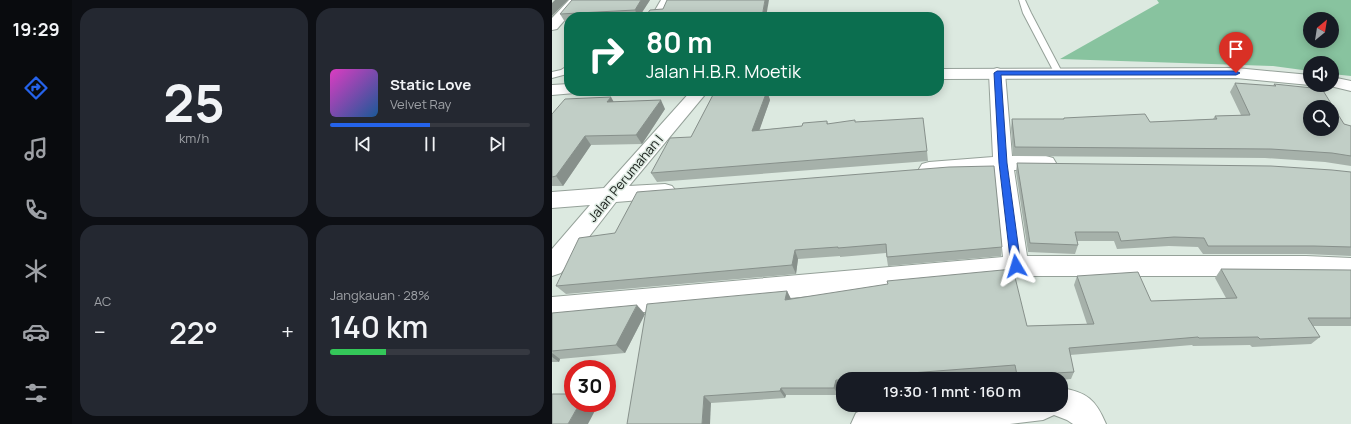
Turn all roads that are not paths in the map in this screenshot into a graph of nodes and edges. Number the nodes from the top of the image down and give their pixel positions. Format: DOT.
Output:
graph roads {
  1 [pos="576,0"];
  2 [pos="667,0"];
  3 [pos="1022,0"];
  4 [pos="565,12"];
  5 [pos="661,12"];
  6 [pos="564,14"];
  7 [pos="552,27"];
  8 [pos="564,28"];
  9 [pos="564,72"];
  10 [pos="997,73"];
  11 [pos="944,74"];
  12 [pos="1059,74"];
  13 [pos="552,75"];
  14 [pos="1303,79"];
  15 [pos="1339,83"];
  16 [pos="1351,86"];
  17 [pos="564,89"];
  18 [pos="552,90"];
  19 [pos="696,96"];
  20 [pos="1003,163"];
  21 [pos="1067,164"];
  22 [pos="909,171"];
  23 [pos="680,190"];
  24 [pos="609,196"];
  25 [pos="552,200"];
  26 [pos="552,266"];
  27 [pos="1016,266"];
  28 [pos="1351,268"];
  29 [pos="552,309"];
  30 [pos="1068,404"];
  31 [pos="978,412"];
  32 [pos="866,424"];
  33 [pos="1090,424"];
  1 -- 4 [label="street"];
  2 -- 5 [label="street"];
  3 -- 12 [label="lane"];
  6 -- 7 [label="street"];
  7 -- 8 [label="street"];
  9 -- 13 [label="lane"];
  10 -- 11 [label="street"];
  10 -- 12 [label="street"];
  10 -- 20 [label="street"];
  12 -- 14 [label="street"];
  15 -- 16 [label="street"];
  17 -- 18 [label="street"];
  19 -- 24 [label="street, Jalan Perumahan I"];
  20 -- 21 [label="street"];
  20 -- 22 [label="street"];
  20 -- 27 [label="street"];
  23 -- 24 [label="street"];
  24 -- 25 [label="street"];
  24 -- 26 [label="street, Jalan Perumahan I"];
  27 -- 28 [label="street"];
  27 -- 29 [label="street"];
  30 -- 33 [label="street"];
  31 -- 32 [label="street"];
}
